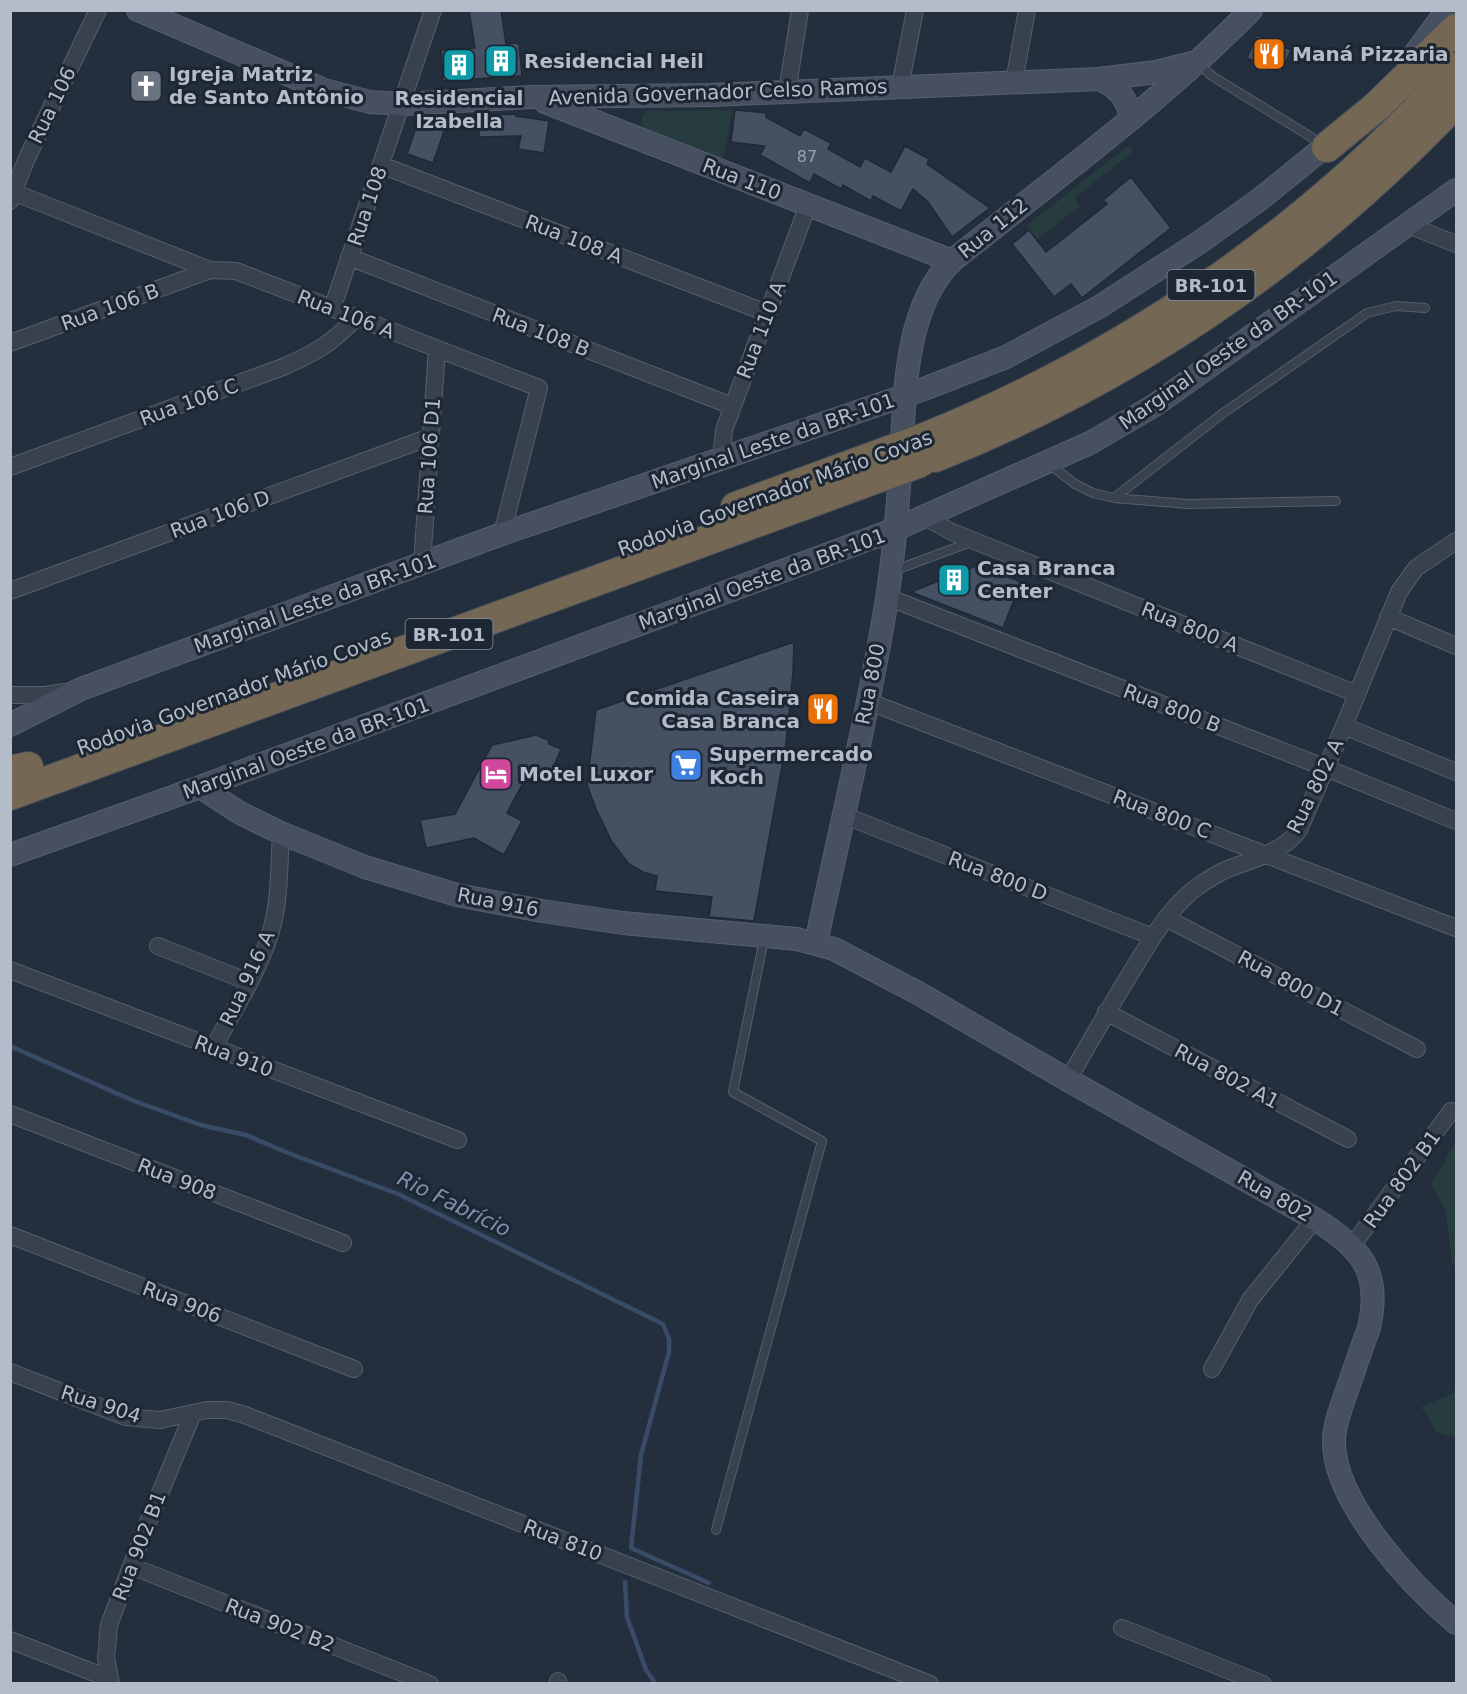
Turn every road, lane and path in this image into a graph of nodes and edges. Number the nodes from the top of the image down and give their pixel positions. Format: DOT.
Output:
graph roads {
  1 [pos="98,10"];
  2 [pos="138,10"];
  3 [pos="433,10"];
  4 [pos="800,10"];
  5 [pos="915,10"];
  6 [pos="1027,10"];
  7 [pos="1251,10"];
  8 [pos="1447,10"];
  9 [pos="179,19"];
  10 [pos="1456,29"];
  11 [pos="1197,62"];
  12 [pos="1456,68"];
  13 [pos="1100,79"];
  14 [pos="1014,82"];
  15 [pos="900,87"];
  16 [pos="787,92"];
  17 [pos="640,96"];
  18 [pos="533,97"];
  19 [pos="1456,102"];
  20 [pos="402,104"];
  21 [pos="1131,118"];
  22 [pos="634,137"];
  23 [pos="1327,147"];
  24 [pos="381,165"];
  25 [pos="1456,190"];
  26 [pos="12,197"];
  27 [pos="808,205"];
  28 [pos="1408,225"];
  29 [pos="1456,244"];
  30 [pos="349,257"];
  31 [pos="952,261"];
  32 [pos="210,270"];
  33 [pos="1425,308"];
  34 [pos="332,309"];
  35 [pos="768,313"];
  36 [pos="356,318"];
  37 [pos="10,343"];
  38 [pos="436,349"];
  39 [pos="905,396"];
  40 [pos="732,406"];
  41 [pos="430,437"];
  42 [pos="721,458"];
  43 [pos="903,463"];
  44 [pos="1048,463"];
  45 [pos="10,467"];
  46 [pos="1114,498"];
  47 [pos="1336,501"];
  48 [pos="925,517"];
  49 [pos="896,530"];
  50 [pos="502,534"];
  51 [pos="974,540"];
  52 [pos="1456,541"];
  53 [pos="862,542"];
  54 [pos="422,563"];
  55 [pos="890,572"];
  56 [pos="10,591"];
  57 [pos="887,597"];
  58 [pos="1388,617"];
  59 [pos="1456,646"];
  60 [pos="81,689"];
  61 [pos="1357,694"];
  62 [pos="10,695"];
  63 [pos="867,701"];
  64 [pos="10,725"];
  65 [pos="1344,726"];
  66 [pos="1326,768"];
  67 [pos="16,770"];
  68 [pos="1456,772"];
  69 [pos="200,787"];
  70 [pos="10,795"];
  71 [pos="843,815"];
  72 [pos="1456,821"];
  73 [pos="281,833"];
  74 [pos="1269,854"];
  75 [pos="10,855"];
  76 [pos="1166,918"];
  77 [pos="1456,928"];
  78 [pos="765,935"];
  79 [pos="1153,937"];
  80 [pos="816,943"];
  81 [pos="158,946"];
  82 [pos="10,970"];
  83 [pos="249,982"];
  84 [pos="1106,1012"];
  85 [pos="213,1048"];
  86 [pos="1417,1049"];
  87 [pos="1068,1080"];
  88 [pos="1451,1111"];
  89 [pos="10,1114"];
  90 [pos="1348,1139"];
  91 [pos="458,1140"];
  92 [pos="1315,1219"];
  93 [pos="10,1235"];
  94 [pos="344,1243"];
  95 [pos="1352,1246"];
  96 [pos="354,1369"];
  97 [pos="1212,1369"];
  98 [pos="10,1372"];
  99 [pos="193,1413"];
  100 [pos="716,1530"];
  101 [pos="131,1566"];
  102 [pos="1456,1620"];
  103 [pos="1122,1628"];
  104 [pos="10,1640"];
  105 [pos="111,1681"];
  106 [pos="430,1683"];
  107 [pos="930,1683"];
  108 [pos="1263,1683"];
  1 -- 26 [label="street, Rua 106"];
  2 -- 9 [label="main road, Avenida Governador Celso Ramos"];
  3 -- 20 [label="street, Rua 108"];
  4 -- 16 [label="street"];
  5 -- 15 [label="street"];
  6 -- 14 [label="street"];
  7 -- 11 [label="main road"];
  8 -- 23 [label="main road, Marginal Leste da BR-101"];
  9 -- 20 [label="main road, Avenida Governador Celso Ramos"];
  10 -- 23 [label="highway"];
  11 -- 13 [label="main road, Avenida Governador Celso Ramos"];
  11 -- 21 [label="main road, Rua 112"];
  11 -- 23 [label="lane"];
  12 -- 43 [label="highway, Rodovia Governador Mário Covas / BR-101"];
  13 -- 14 [label="main road, Avenida Governador Celso Ramos"];
  13 -- 21 [label="main road"];
  14 -- 15 [label="main road, Avenida Governador Celso Ramos"];
  15 -- 16 [label="main road, Avenida Governador Celso Ramos"];
  16 -- 17 [label="main road, Avenida Governador Celso Ramos"];
  17 -- 18 [label="main road, Avenida Governador Celso Ramos"];
  17 -- 22 [label="main road"];
  18 -- 20 [label="main road, Avenida Governador Celso Ramos"];
  18 -- 22 [label="main road, Rua 110"];
  19 -- 43 [label="highway, Rodovia Governador Mário Covas / BR-101"];
  20 -- 24 [label="street, Rua 108"];
  21 -- 31 [label="main road, Rua 112"];
  22 -- 27 [label="main road, Rua 110"];
  23 -- 39 [label="main road, Marginal Leste da BR-101"];
  24 -- 30 [label="street, Rua 108"];
  24 -- 35 [label="street, Rua 108 A"];
  25 -- 28 [label="main road, Marginal Oeste da BR-101"];
  26 -- 32 [label="street, Rua 106 A"];
  27 -- 31 [label="main road, Rua 110"];
  27 -- 35 [label="street, Rua 110 A"];
  28 -- 29 [label="street"];
  28 -- 44 [label="main road, Marginal Oeste da BR-101"];
  30 -- 34 [label="street, Rua 108"];
  30 -- 40 [label="street, Rua 108 B"];
  31 -- 39 [label="main road, Rua 112"];
  32 -- 34 [label="street, Rua 106 A"];
  32 -- 37 [label="street, Rua 106 B"];
  33 -- 46 [label="lane"];
  34 -- 36 [label="street, Rua 106 A"];
  35 -- 40 [label="street, Rua 110 A"];
  36 -- 38 [label="street, Rua 106 A"];
  36 -- 45 [label="street, Rua 106 C"];
  38 -- 41 [label="street, Rua 106 D1"];
  38 -- 50 [label="street, Rua 106 A"];
  39 -- 42 [label="main road, Marginal Leste da BR-101"];
  39 -- 43 [label="main road, Rua 112"];
  40 -- 42 [label="street, Rua 110 A"];
  41 -- 54 [label="street, Rua 106 D1"];
  41 -- 56 [label="street, Rua 106 D"];
  42 -- 50 [label="main road, Marginal Leste da BR-101"];
  43 -- 48 [label="main road"];
  43 -- 49 [label="main road, Rua 800"];
  43 -- 53 [label="main road"];
  43 -- 67 [label="highway, Rodovia Governador Mário Covas / BR-101"];
  43 -- 70 [label="highway, Rodovia Governador Mário Covas / BR-101"];
  44 -- 46 [label="lane"];
  44 -- 48 [label="main road, Marginal Oeste da BR-101"];
  46 -- 47 [label="lane"];
  48 -- 49 [label="main road, Marginal Oeste da BR-101"];
  48 -- 51 [label="street, Rua 800 A"];
  49 -- 53 [label="main road, Marginal Oeste da BR-101"];
  49 -- 55 [label="main road, Rua 800"];
  50 -- 54 [label="main road, Marginal Leste da BR-101"];
  51 -- 55 [label="lane"];
  51 -- 61 [label="street, Rua 800 A"];
  52 -- 58 [label="street, Rua 802 A"];
  53 -- 55 [label="main road"];
  53 -- 69 [label="main road, Marginal Oeste da BR-101"];
  54 -- 60 [label="main road, Marginal Leste da BR-101"];
  55 -- 57 [label="main road, Rua 800"];
  57 -- 63 [label="main road, Rua 800"];
  57 -- 66 [label="street, Rua 800 B"];
  58 -- 59 [label="street"];
  58 -- 61 [label="street, Rua 802 A"];
  60 -- 62 [label="street"];
  60 -- 64 [label="main road, Marginal Leste da BR-101"];
  61 -- 65 [label="street, Rua 802 A"];
  63 -- 71 [label="main road, Rua 800"];
  63 -- 74 [label="street, Rua 800 C"];
  65 -- 66 [label="street, Rua 802 A"];
  65 -- 68 [label="street"];
  66 -- 72 [label="street, Rua 800 B"];
  66 -- 74 [label="street, Rua 802 A"];
  69 -- 73 [label="main road, Rua 916"];
  69 -- 75 [label="main road, Marginal Oeste da BR-101"];
  71 -- 79 [label="street, Rua 800 D"];
  71 -- 80 [label="main road, Rua 800"];
  73 -- 78 [label="main road, Rua 916"];
  73 -- 83 [label="street, Rua 916 A"];
  74 -- 76 [label="street, Rua 802 A"];
  74 -- 77 [label="street, Rua 800 C"];
  76 -- 79 [label="street, Rua 802 A"];
  76 -- 86 [label="street, Rua 800 D1"];
  78 -- 80 [label="main road, Rua 916"];
  78 -- 100 [label="lane"];
  79 -- 84 [label="street, Rua 802 A"];
  80 -- 87 [label="main road, Rua 802"];
  81 -- 83 [label="street"];
  82 -- 85 [label="street, Rua 910"];
  83 -- 85 [label="street, Rua 916 A"];
  84 -- 87 [label="street, Rua 802 A"];
  84 -- 90 [label="street, Rua 802 A1"];
  85 -- 91 [label="street, Rua 910"];
  87 -- 92 [label="main road, Rua 802"];
  88 -- 95 [label="street, Rua 802 B1"];
  89 -- 94 [label="street, Rua 908"];
  92 -- 95 [label="main road, Rua 802"];
  92 -- 97 [label="street"];
  93 -- 96 [label="street, Rua 906"];
  95 -- 102 [label="main road, Rua 802"];
  98 -- 99 [label="street, Rua 904"];
  99 -- 101 [label="street, Rua 902 B1"];
  99 -- 107 [label="street, Rua 810"];
  101 -- 105 [label="street, Rua 902 B1"];
  101 -- 106 [label="street, Rua 902 B2"];
  103 -- 108 [label="street"];
  104 -- 105 [label="street"];
}
